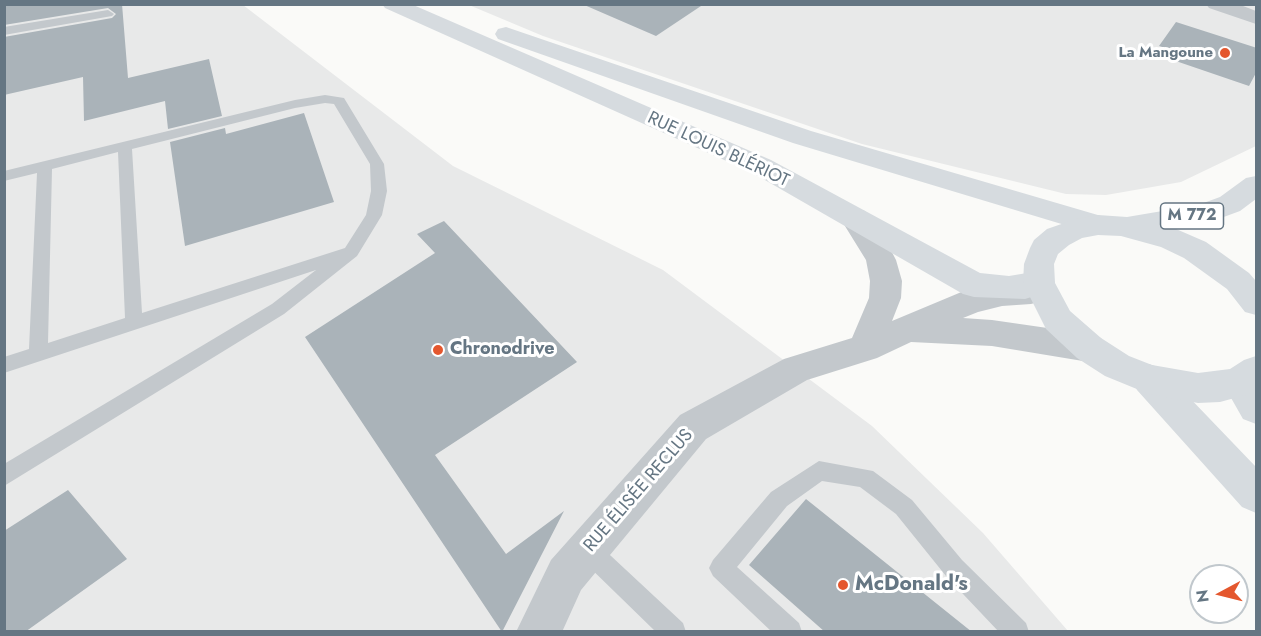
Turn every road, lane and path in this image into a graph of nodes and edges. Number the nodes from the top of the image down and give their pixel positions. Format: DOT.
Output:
graph roads {
  1 [pos="392,4"];
  2 [pos="442,4"];
  3 [pos="1216,4"];
  4 [pos="108,14"];
  5 [pos="1257,18"];
  6 [pos="4,31"];
  7 [pos="125,146"];
  8 [pos="45,165"];
  9 [pos="4,176"];
  10 [pos="1257,185"];
  11 [pos="855,219"];
  12 [pos="1110,226"];
  13 [pos="351,252"];
  14 [pos="1040,286"];
  15 [pos="1253,292"];
  16 [pos="134,323"];
  17 [pos="904,330"];
  18 [pos="865,348"];
  19 [pos="1089,348"];
  20 [pos="38,354"];
  21 [pos="4,365"];
  22 [pos="1149,379"];
  23 [pos="1252,388"];
  24 [pos="4,476"];
  25 [pos="1257,494"];
  26 [pos="588,550"];
  27 [pos="538,632"];
  28 [pos="674,632"];
  29 [pos="790,632"];
  30 [pos="1017,632"];
  1 -- 11 [label="main road, RUE LOUIS BLÉRIOT"];
  2 -- 12 [label="main road, RUE LOUIS BLÉRIOT"];
  3 -- 5 [label="street"];
  4 -- 6 [label="lane"];
  7 -- 8 [label="lane"];
  7 -- 13 [label="lane"];
  7 -- 16 [label="lane"];
  8 -- 9 [label="lane"];
  8 -- 20 [label="lane"];
  10 -- 12 [label="main road, M 772"];
  11 -- 14 [label="main road, RUE LOUIS BLÉRIOT"];
  11 -- 18 [label="street"];
  12 -- 14 [label="main road"];
  12 -- 15 [label="main road, RUE LOUIS BLÉRIOT"];
  13 -- 16 [label="lane"];
  13 -- 24 [label="lane"];
  14 -- 17 [label="street, RUE ÉLISÉE RECLUS"];
  14 -- 19 [label="main road"];
  16 -- 20 [label="lane"];
  17 -- 18 [label="street, RUE ÉLISÉE RECLUS"];
  17 -- 19 [label="street, RUE ÉLISÉE RECLUS"];
  18 -- 26 [label="street, RUE ÉLISÉE RECLUS"];
  19 -- 22 [label="main road"];
  20 -- 21 [label="lane"];
  22 -- 23 [label="main road"];
  22 -- 25 [label="main road"];
  26 -- 27 [label="street, RUE ÉLISÉE RECLUS"];
  26 -- 28 [label="lane"];
  29 -- 30 [label="lane"];
}
